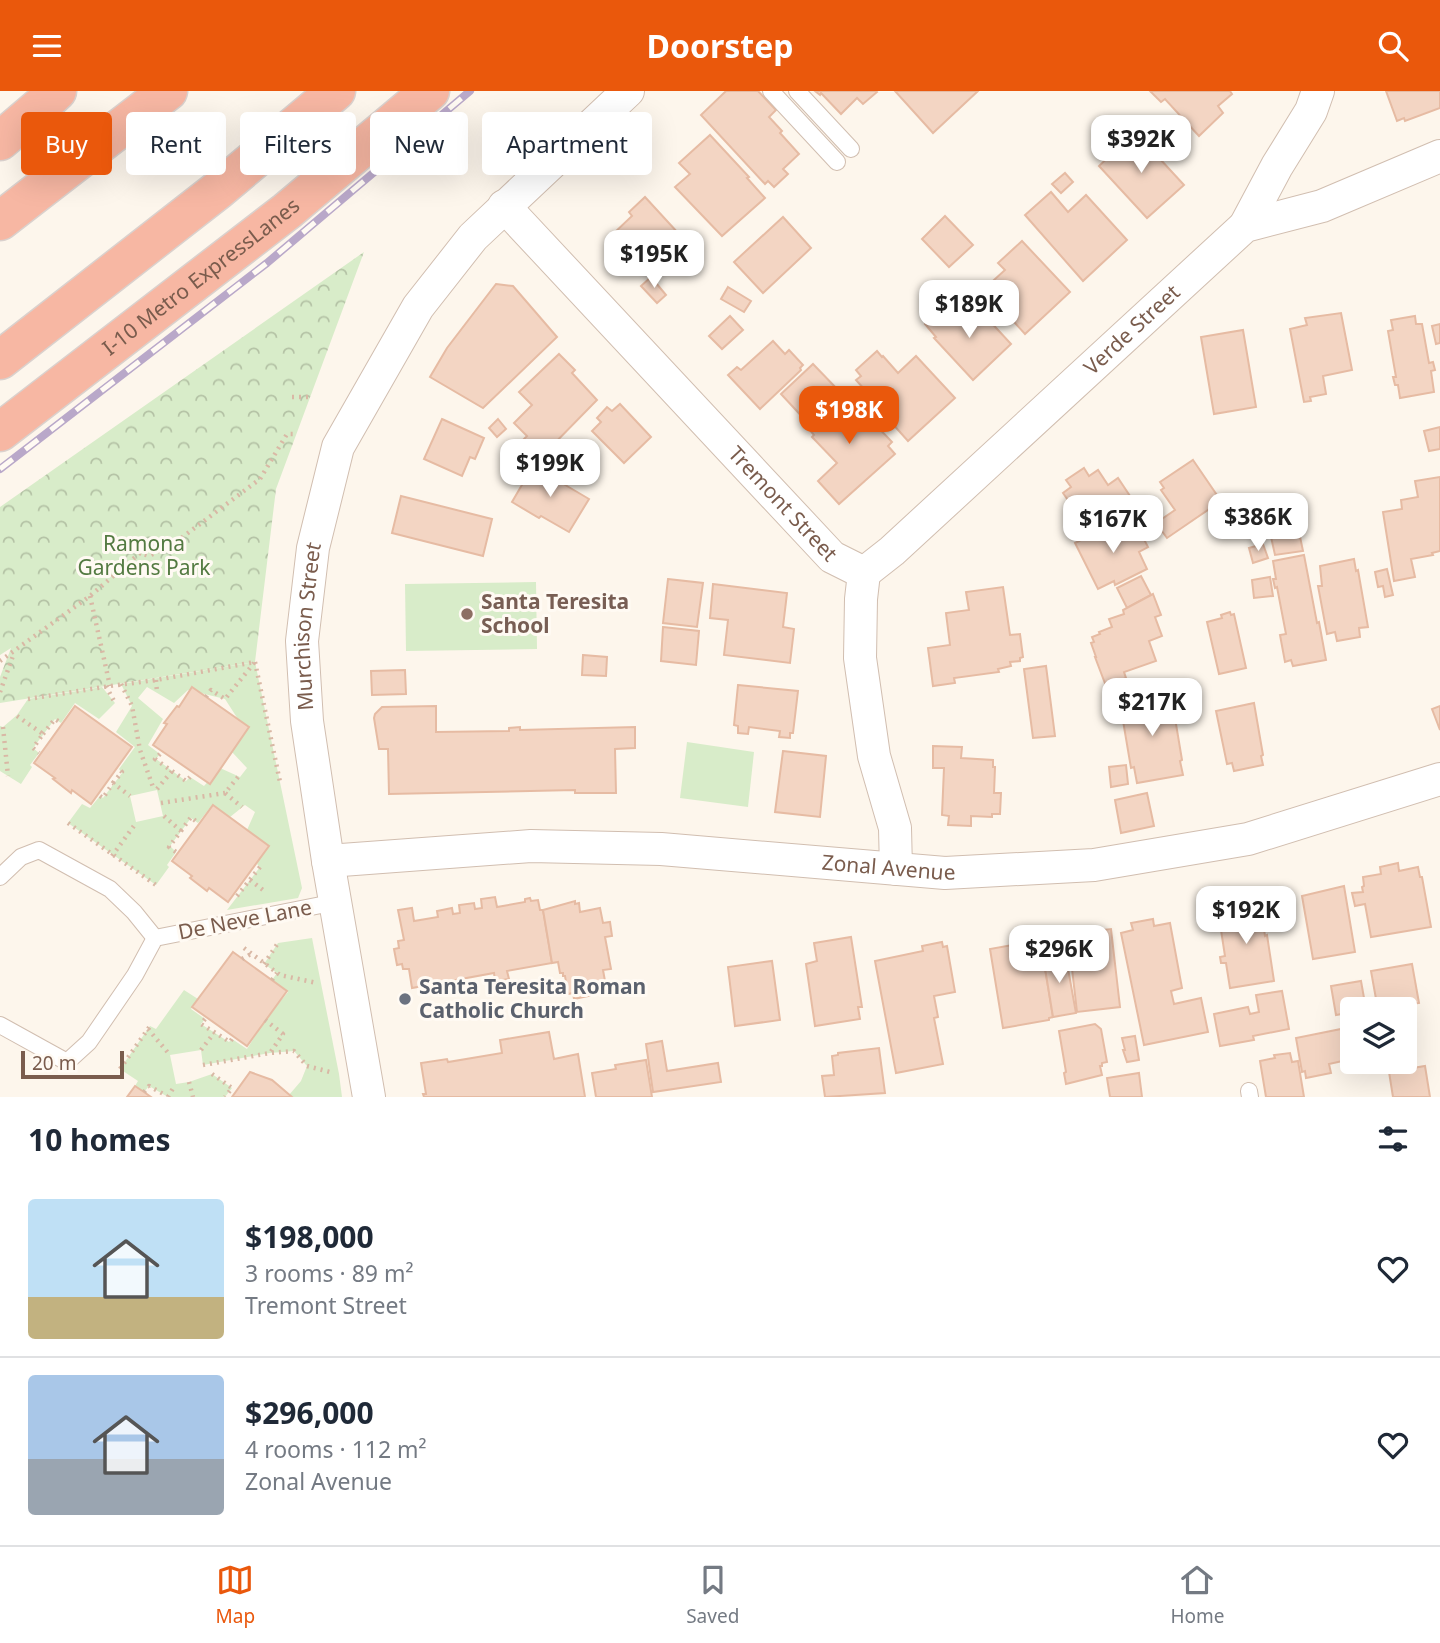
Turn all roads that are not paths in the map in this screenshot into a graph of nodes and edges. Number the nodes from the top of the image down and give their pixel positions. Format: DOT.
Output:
graph roads {
  1 [pos="57,91"];
  2 [pos="168,91"];
  3 [pos="336,91"];
  4 [pos="430,91"];
  5 [pos="628,91"];
  6 [pos="771,91"];
  7 [pos="797,91"];
  8 [pos="1318,91"];
  9 [pos="0,141"];
  10 [pos="851,149"];
  11 [pos="1440,156"];
  12 [pos="837,162"];
  13 [pos="504,206"];
  14 [pos="0,221"];
  15 [pos="1245,226"];
  16 [pos="0,360"];
  17 [pos="0,432"];
  18 [pos="864,573"];
  19 [pos="1440,779"];
  20 [pos="328,861"];
  21 [pos="896,869"];
  22 [pos="0,877"];
  23 [pos="336,902"];
  24 [pos="155,938"];
  25 [pos="0,1025"];
  26 [pos="369,1097"];
  1 -- 9 [label="highway"];
  2 -- 14 [label="highway"];
  3 -- 16 [label="highway"];
  4 -- 17 [label="highway, I-10 Metro ExpressLanes"];
  5 -- 13 [label="street, Murchison Street"];
  6 -- 12 [label="lane"];
  7 -- 10 [label="lane"];
  8 -- 15 [label="street"];
  11 -- 15 [label="street, Verde Street"];
  13 -- 18 [label="street, Tremont Street"];
  13 -- 20 [label="street, Murchison Street"];
  15 -- 18 [label="street, Verde Street"];
  18 -- 21 [label="street"];
  19 -- 21 [label="street, Zonal Avenue"];
  20 -- 21 [label="street, Zonal Avenue"];
  20 -- 23 [label="street, Murchison Street"];
  22 -- 24 [label="lane, De Neve Lane"];
  23 -- 24 [label="lane, De Neve Lane"];
  23 -- 26 [label="street, Murchison Street"];
  24 -- 25 [label="lane, De Neve Lane"];
}
